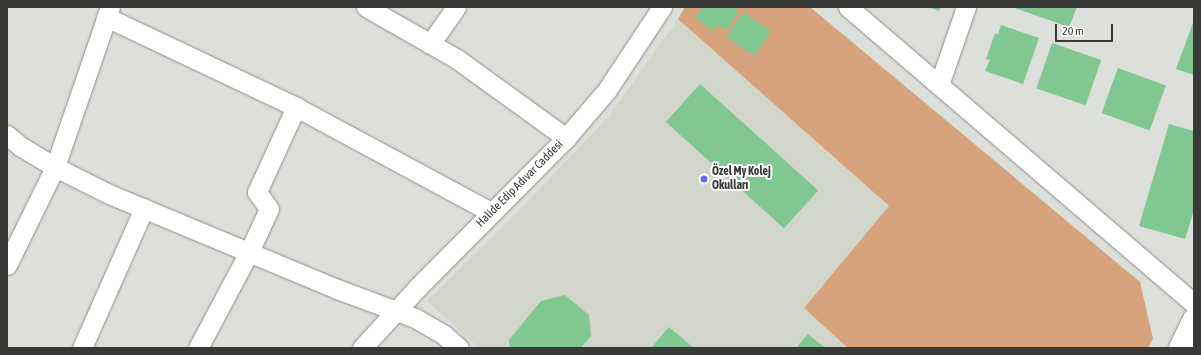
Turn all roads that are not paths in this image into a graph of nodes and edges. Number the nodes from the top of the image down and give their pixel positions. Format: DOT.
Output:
graph roads {
  1 [pos="366,7"];
  2 [pos="456,7"];
  3 [pos="662,7"];
  4 [pos="848,7"];
  5 [pos="966,7"];
  6 [pos="108,12"];
  7 [pos="430,44"];
  8 [pos="938,84"];
  9 [pos="296,106"];
  10 [pos="7,135"];
  11 [pos="566,138"];
  12 [pos="55,167"];
  13 [pos="144,208"];
  14 [pos="491,212"];
  15 [pos="249,252"];
  16 [pos="7,265"];
  17 [pos="1194,304"];
  18 [pos="396,311"];
  19 [pos="1194,319"];
  20 [pos="82,348"];
  21 [pos="198,348"];
  22 [pos="362,348"];
  23 [pos="458,348"];
  24 [pos="1180,348"];
  1 -- 7 [label="street"];
  2 -- 7 [label="street"];
  3 -- 11 [label="street, Halide Edip Adıvar Caddesi"];
  4 -- 8 [label="street"];
  5 -- 8 [label="street"];
  6 -- 9 [label="street"];
  6 -- 12 [label="street"];
  7 -- 11 [label="street"];
  8 -- 17 [label="street"];
  9 -- 14 [label="street"];
  9 -- 15 [label="street"];
  10 -- 12 [label="street"];
  11 -- 14 [label="street, Halide Edip Adıvar Caddesi"];
  12 -- 13 [label="street"];
  12 -- 16 [label="street"];
  13 -- 15 [label="street"];
  13 -- 20 [label="street"];
  14 -- 18 [label="street, Halide Edip Adıvar Caddesi"];
  15 -- 18 [label="street"];
  15 -- 21 [label="street"];
  18 -- 22 [label="street, Halide Edip Adıvar Caddesi"];
  18 -- 23 [label="street"];
  19 -- 24 [label="street"];
}
